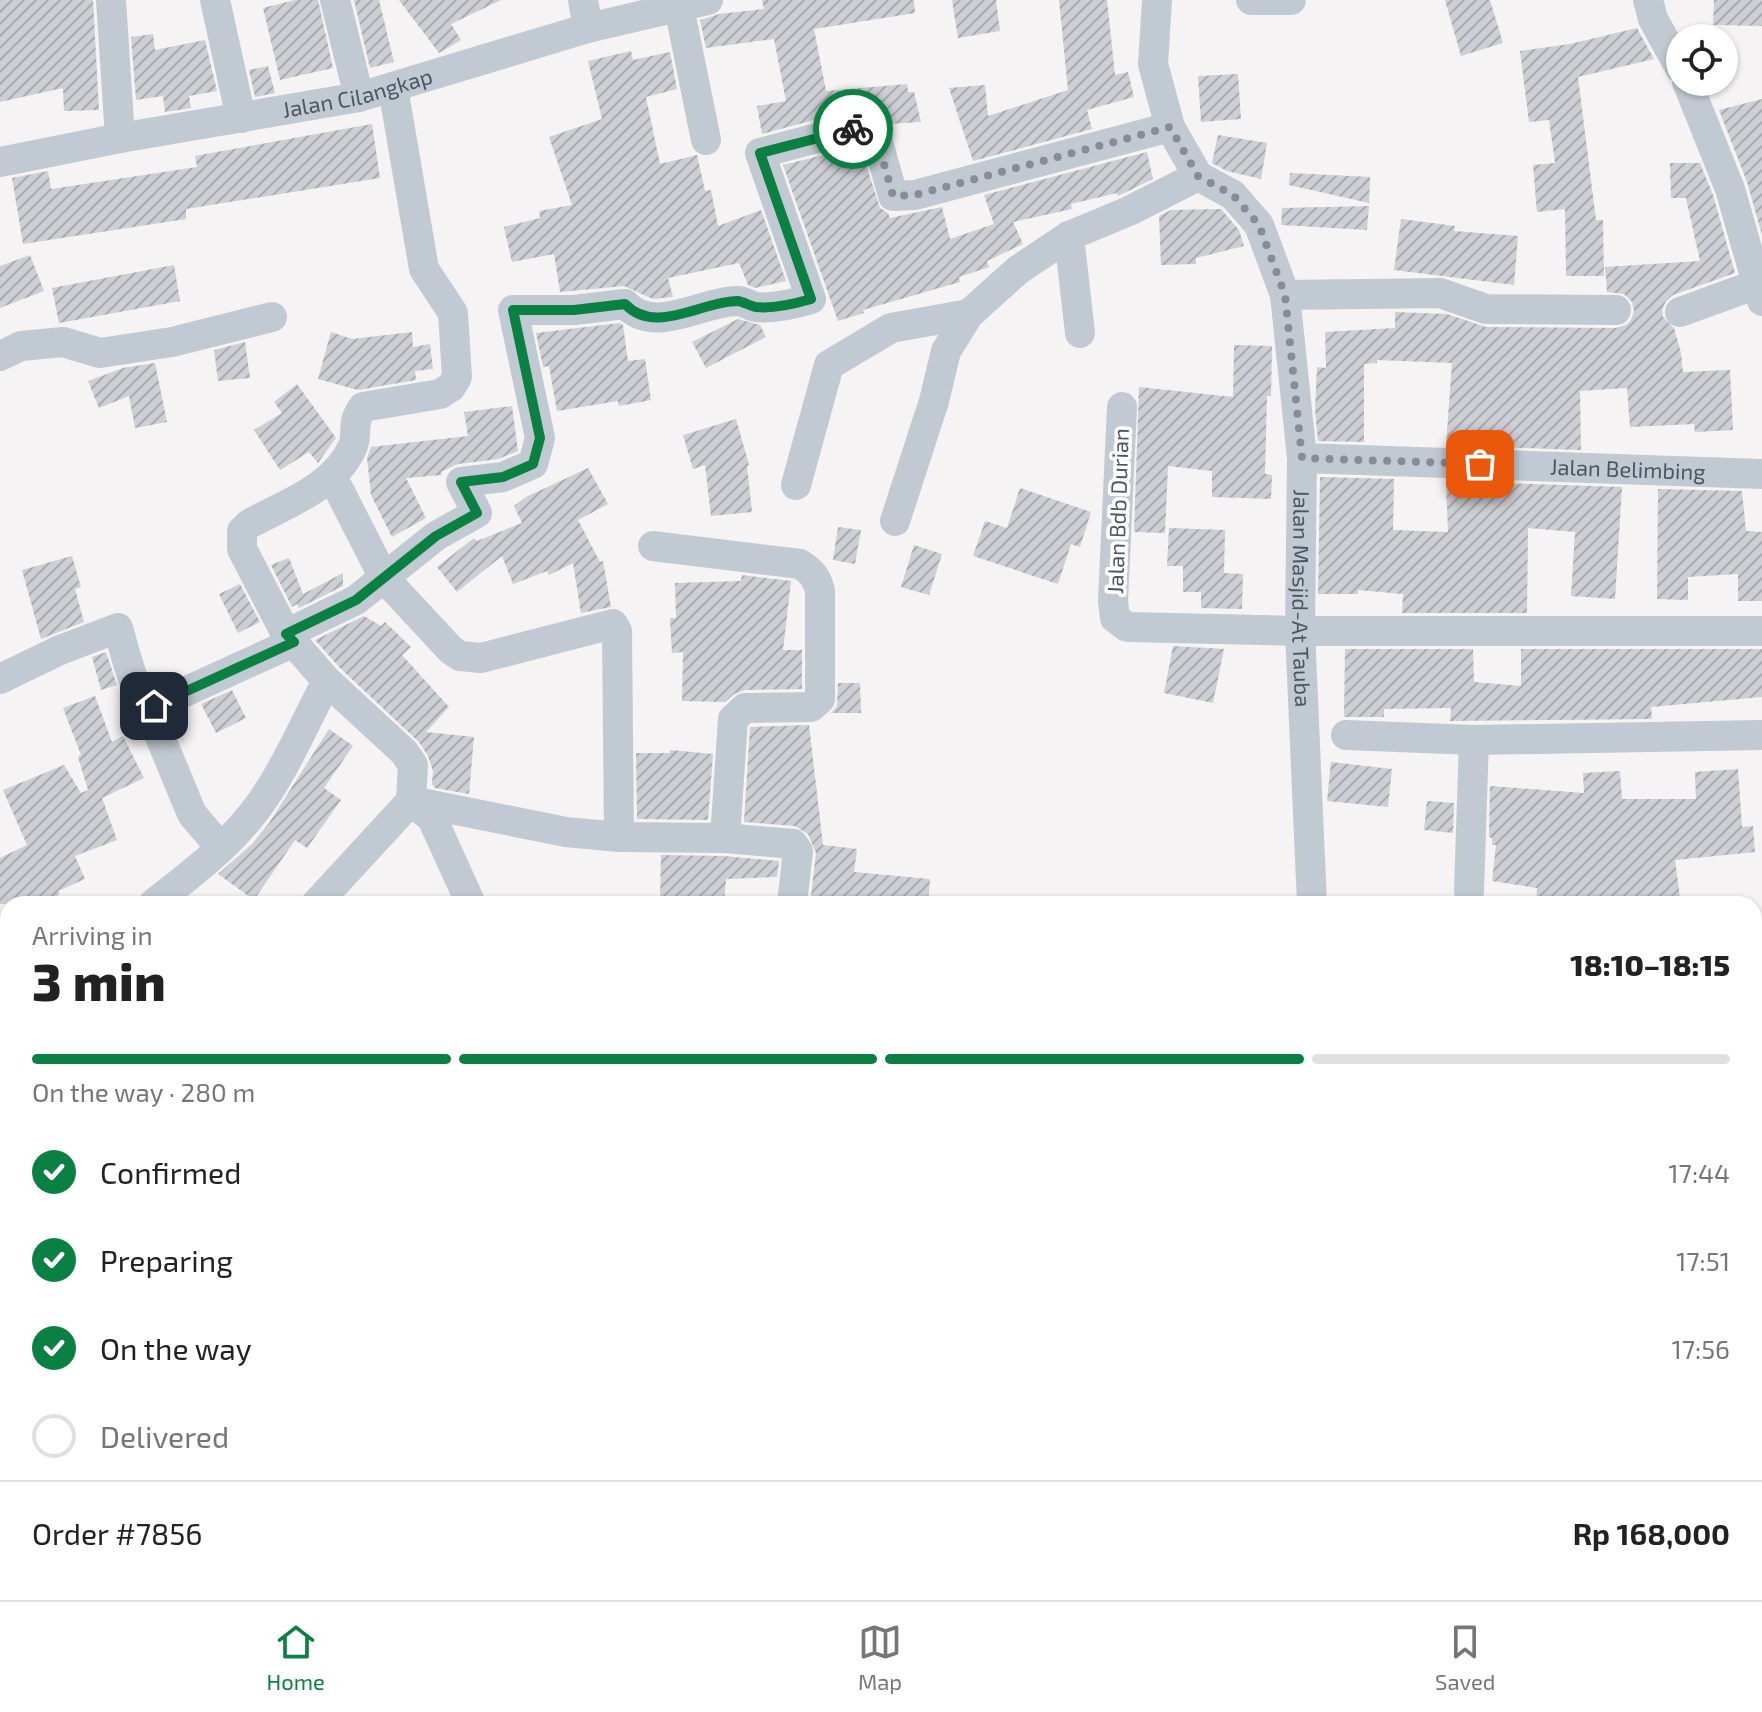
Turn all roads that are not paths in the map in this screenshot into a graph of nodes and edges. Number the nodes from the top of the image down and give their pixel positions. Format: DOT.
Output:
graph roads {
  1 [pos="111,0"];
  2 [pos="215,0"];
  3 [pos="335,0"];
  4 [pos="1157,0"];
  5 [pos="1251,0"];
  6 [pos="1291,0"];
  7 [pos="1648,0"];
  8 [pos="694,4"];
  9 [pos="586,14"];
  10 [pos="1666,43"];
  11 [pos="393,88"];
  12 [pos="1693,96"];
  13 [pos="359,97"];
  14 [pos="241,118"];
  15 [pos="1170,127"];
  16 [pos="120,138"];
  17 [pos="706,140"];
  18 [pos="0,162"];
  19 [pos="1198,176"];
  20 [pos="1069,236"];
  21 [pos="1760,292"];
  22 [pos="1285,295"];
  23 [pos="1616,310"];
  24 [pos="1680,312"];
  25 [pos="969,314"];
  26 [pos="272,317"];
  27 [pos="1080,333"];
  28 [pos="0,356"];
  29 [pos="1122,407"];
  30 [pos="1302,458"];
  31 [pos="1762,474"];
  32 [pos="333,478"];
  33 [pos="796,485"];
  34 [pos="895,521"];
  35 [pos="653,546"];
  36 [pos="384,578"];
  37 [pos="1300,631"];
  38 [pos="1762,631"];
  39 [pos="290,638"];
  40 [pos="0,679"];
  41 [pos="327,681"];
  42 [pos="146,703"];
  43 [pos="1346,735"];
  44 [pos="1762,735"];
  45 [pos="1474,740"];
  46 [pos="411,801"];
  47 [pos="619,837"];
  48 [pos="725,838"];
  49 [pos="220,847"];
  50 [pos="1469,891"];
  51 [pos="162,896"];
  52 [pos="323,896"];
  53 [pos="467,896"];
  54 [pos="793,896"];
  55 [pos="1318,896"];
  1 -- 16 [label="street"];
  2 -- 14 [label="street"];
  3 -- 13 [label="street"];
  4 -- 15 [label="street"];
  5 -- 6 [label="street"];
  7 -- 10 [label="street"];
  8 -- 9 [label="street, Jalan Cilangkap"];
  8 -- 17 [label="street"];
  9 -- 11 [label="street, Jalan Cilangkap"];
  11 -- 13 [label="street, Jalan Cilangkap"];
  11 -- 32 [label="street"];
  12 -- 21 [label="street"];
  13 -- 14 [label="street, Jalan Cilangkap"];
  14 -- 16 [label="street, Jalan Cilangkap"];
  15 -- 19 [label="street"];
  15 -- 36 [label="street"];
  16 -- 18 [label="street, Jalan Cilangkap"];
  19 -- 20 [label="street"];
  19 -- 22 [label="street, Jalan Masjid-At Tauba"];
  20 -- 25 [label="street"];
  20 -- 27 [label="street"];
  21 -- 24 [label="street"];
  22 -- 23 [label="street"];
  22 -- 30 [label="street, Jalan Masjid-At Tauba"];
  25 -- 33 [label="street"];
  25 -- 34 [label="street"];
  26 -- 28 [label="street"];
  29 -- 37 [label="street, Jalan Bdb Durian"];
  30 -- 31 [label="street, Jalan Belimbing"];
  30 -- 37 [label="street, Jalan Masjid-At Tauba"];
  32 -- 36 [label="street"];
  32 -- 39 [label="street"];
  35 -- 48 [label="street"];
  36 -- 39 [label="street"];
  36 -- 47 [label="street"];
  37 -- 38 [label="street"];
  37 -- 55 [label="street, Jalan Masjid-At Tauba"];
  39 -- 41 [label="street"];
  39 -- 42 [label="street"];
  40 -- 42 [label="street"];
  41 -- 46 [label="street"];
  41 -- 49 [label="street"];
  42 -- 49 [label="street"];
  43 -- 45 [label="street"];
  44 -- 45 [label="street"];
  45 -- 50 [label="street"];
  46 -- 47 [label="street"];
  46 -- 52 [label="street"];
  46 -- 53 [label="street"];
  47 -- 48 [label="street"];
  48 -- 54 [label="street"];
  49 -- 51 [label="street"];
}
